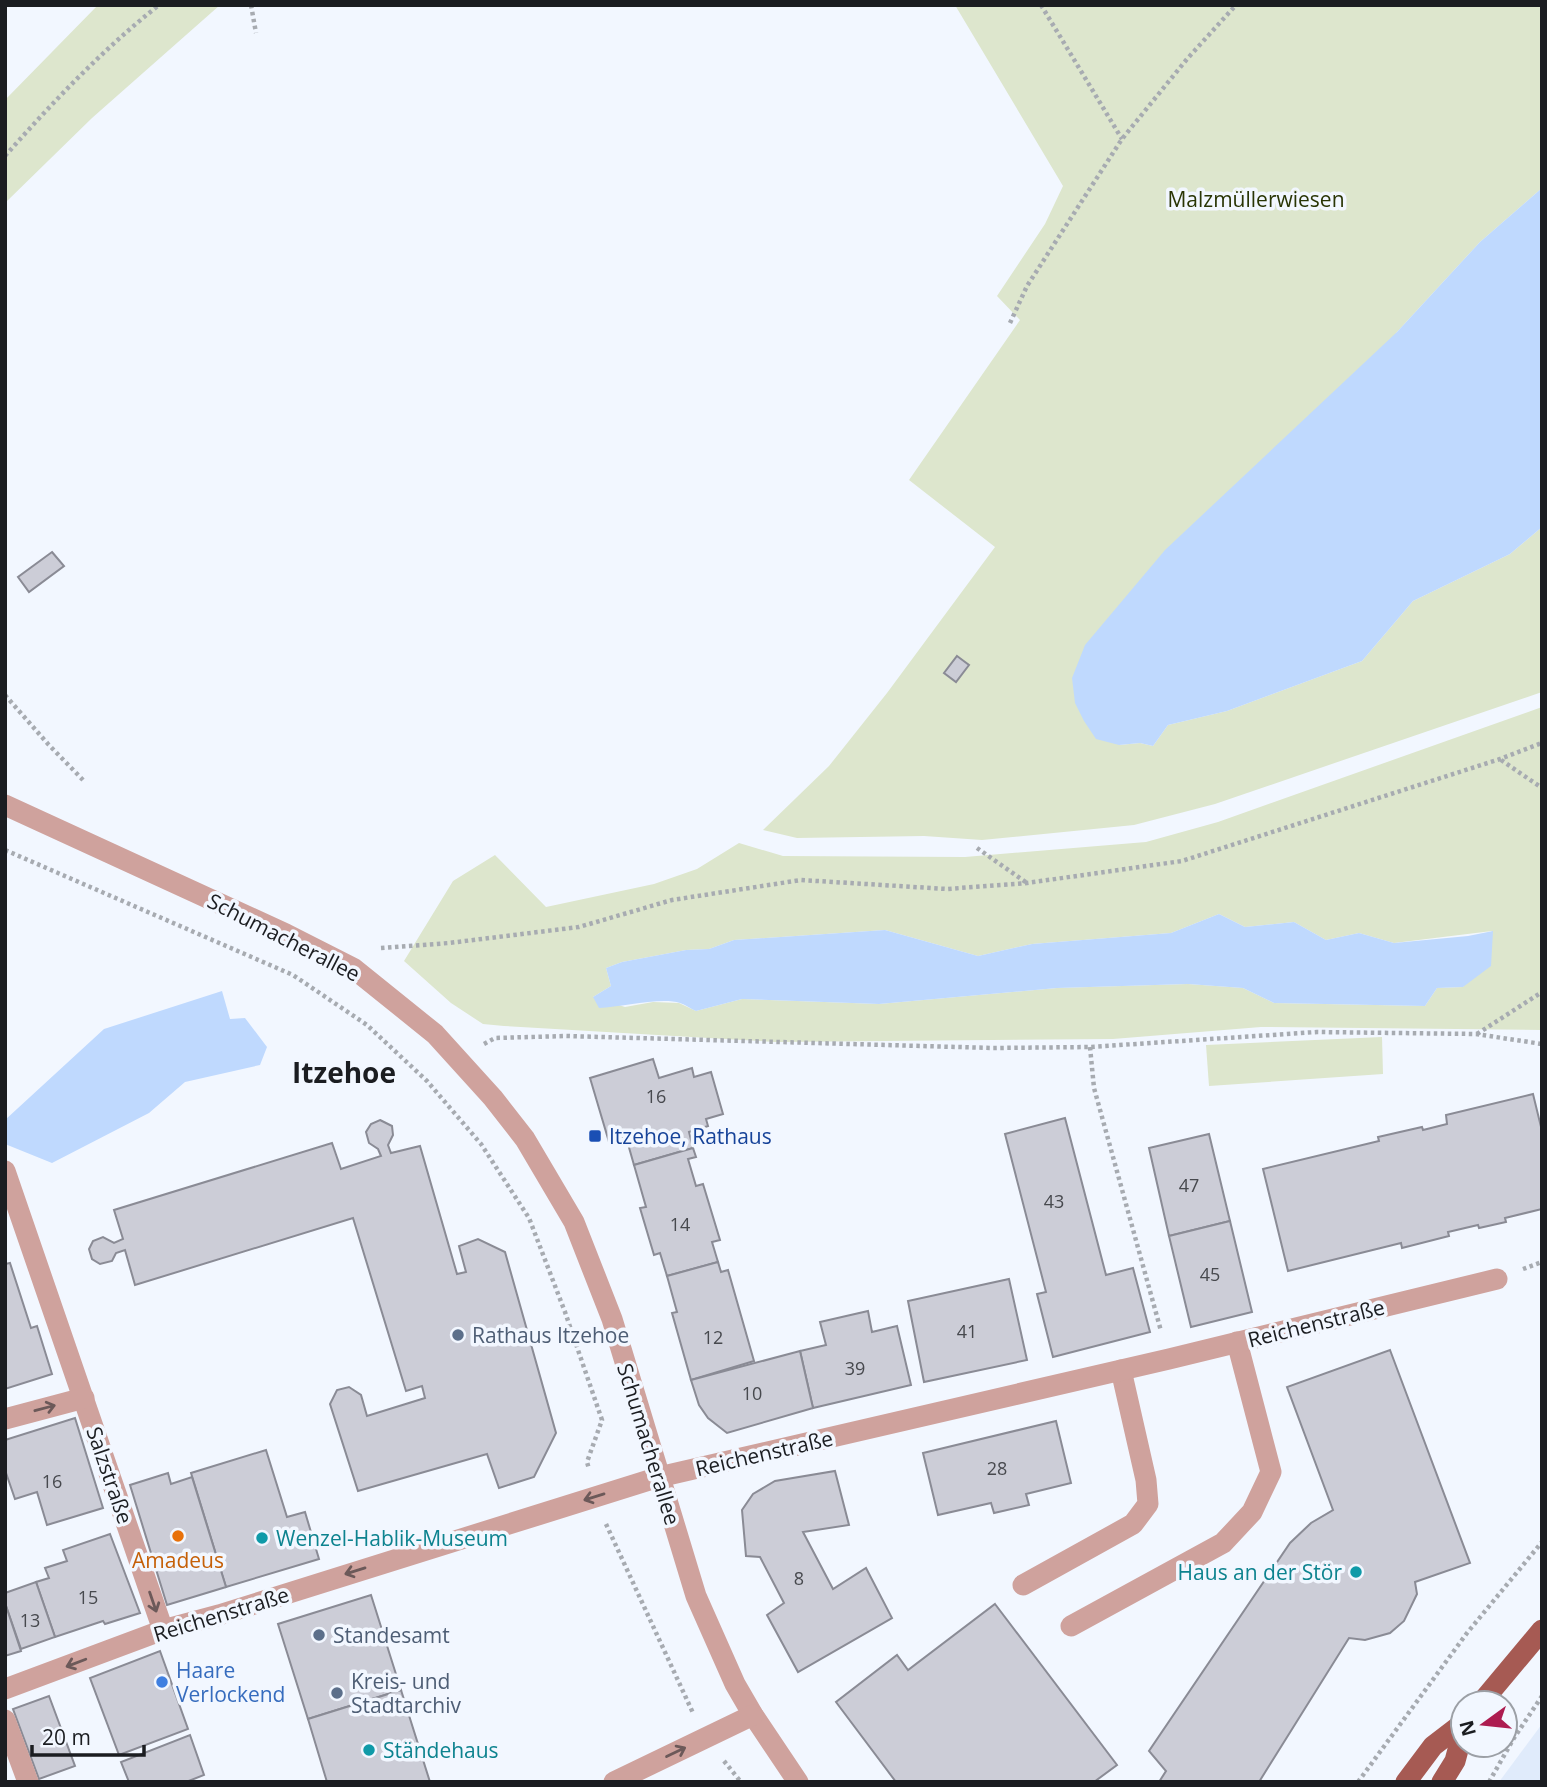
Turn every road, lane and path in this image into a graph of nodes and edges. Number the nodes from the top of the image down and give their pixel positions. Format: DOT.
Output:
graph roads {
  1 [pos="159,5"];
  2 [pos="251,5"];
  3 [pos="1041,5"];
  4 [pos="1236,5"];
  5 [pos="256,33"];
  6 [pos="1122,139"];
  7 [pos="5,156"];
  8 [pos="1010,323"];
  9 [pos="5,695"];
  10 [pos="1542,743"];
  11 [pos="1500,760"];
  12 [pos="83,780"];
  13 [pos="1542,788"];
  14 [pos="5,805"];
  15 [pos="977,848"];
  16 [pos="5,850"];
  17 [pos="1027,883"];
  18 [pos="381,948"];
  19 [pos="1542,992"];
  20 [pos="1476,1034"];
  21 [pos="1542,1044"];
  22 [pos="1090,1047"];
  23 [pos="458,1056"];
  24 [pos="5,1171"];
  25 [pos="1497,1279"];
  26 [pos="1237,1342"];
  27 [pos="1169,1359"];
  28 [pos="1121,1370"];
  29 [pos="84,1398"];
  30 [pos="5,1419"];
  31 [pos="659,1477"];
  32 [pos="598,1496"];
  33 [pos="1542,1542"];
  34 [pos="1023,1585"];
  35 [pos="1071,1626"];
  36 [pos="163,1630"];
  37 [pos="1542,1630"];
  38 [pos="5,1689"];
  39 [pos="1493,1689"];
  40 [pos="1542,1696"];
  41 [pos="753,1715"];
  42 [pos="5,1720"];
  43 [pos="1449,1734"];
  44 [pos="708,1736"];
  45 [pos="1456,1759"];
  46 [pos="28,1782"];
  47 [pos="614,1782"];
  48 [pos="741,1782"];
  49 [pos="797,1782"];
  50 [pos="1358,1782"];
  51 [pos="1406,1782"];
  52 [pos="1442,1782"];
  53 [pos="1489,1782"];
  1 -- 7 [label="path"];
  2 -- 5 [label="path"];
  3 -- 6 [label="path"];
  4 -- 6 [label="path"];
  6 -- 8 [label="path"];
  9 -- 12 [label="path"];
  10 -- 11 [label="path"];
  11 -- 13 [label="path"];
  11 -- 17 [label="path"];
  14 -- 23 [label="street, Schumacherallee"];
  15 -- 17 [label="path"];
  16 -- 32 [label="path"];
  17 -- 18 [label="path"];
  19 -- 20 [label="path"];
  20 -- 21 [label="path"];
  20 -- 22 [label="path"];
  22 -- 23 [label="path"];
  22 -- 27 [label="path"];
  23 -- 31 [label="street, Schumacherallee"];
  24 -- 29 [label="street"];
  25 -- 26 [label="street, Reichenstraße"];
  26 -- 27 [label="street, Reichenstraße"];
  26 -- 35 [label="street"];
  27 -- 28 [label="street, Reichenstraße"];
  28 -- 31 [label="street, Reichenstraße"];
  28 -- 34 [label="street"];
  30 -- 29 [label="street, Salzstraße, one-way"];
  29 -- 36 [label="street, Salzstraße, one-way"];
  31 -- 32 [label="street, Reichenstraße"];
  31 -- 41 [label="street, Schumacherallee"];
  32 -- 36 [label="street, Reichenstraße, one-way"];
  32 -- 44 [label="path"];
  33 -- 50 [label="path"];
  36 -- 38 [label="street, Reichenstraße, one-way"];
  37 -- 39 [label="main road"];
  40 -- 53 [label="path"];
  41 -- 44 [label="street"];
  41 -- 49 [label="street, Schumacherallee"];
  42 -- 46 [label="street"];
  43 -- 51 [label="main road"];
  47 -- 44 [label="street, one-way"];
  44 -- 48 [label="path"];
  45 -- 52 [label="main road"];
}
